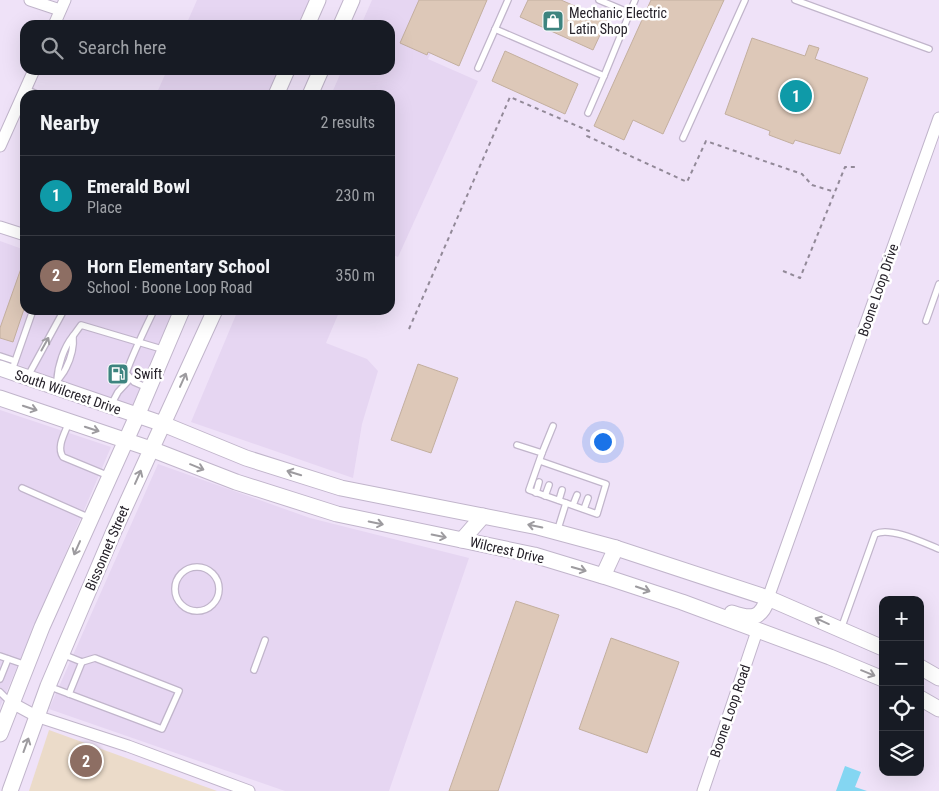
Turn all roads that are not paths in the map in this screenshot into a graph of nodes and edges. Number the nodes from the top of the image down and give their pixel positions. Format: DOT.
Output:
graph roads {
  1 [pos="30,0"];
  2 [pos="318,0"];
  3 [pos="352,0"];
  4 [pos="508,0"];
  5 [pos="599,0"];
  6 [pos="635,0"];
  7 [pos="745,0"];
  8 [pos="796,0"];
  9 [pos="62,5"];
  10 [pos="630,13"];
  11 [pos="56,20"];
  12 [pos="309,20"];
  13 [pos="343,20"];
  14 [pos="496,29"];
  15 [pos="930,49"];
  16 [pos="478,68"];
  17 [pos="32,75"];
  18 [pos="285,75"];
  19 [pos="319,75"];
  20 [pos="604,76"];
  21 [pos="25,89"];
  22 [pos="278,90"];
  23 [pos="312,90"];
  24 [pos="20,100"];
  25 [pos="588,113"];
  26 [pos="939,118"];
  27 [pos="683,138"];
  28 [pos="0,146"];
  29 [pos="0,227"];
  30 [pos="20,233"];
  31 [pos="939,284"];
  32 [pos="31,315"];
  33 [pos="61,315"];
  34 [pos="152,315"];
  35 [pos="180,315"];
  36 [pos="213,315"];
  37 [pos="926,321"];
  38 [pos="140,342"];
  39 [pos="165,350"];
  40 [pos="0,356"];
  41 [pos="9,367"];
  42 [pos="27,378"];
  43 [pos="130,379"];
  44 [pos="56,384"];
  45 [pos="148,388"];
  46 [pos="0,398"];
  47 [pos="110,407"];
  48 [pos="137,416"];
  49 [pos="69,421"];
  50 [pos="163,424"];
  51 [pos="553,426"];
  52 [pos="126,440"];
  53 [pos="517,445"];
  54 [pos="152,448"];
  55 [pos="542,453"];
  56 [pos="543,462"];
  57 [pos="544,470"];
  58 [pos="569,471"];
  59 [pos="109,476"];
  60 [pos="567,478"];
  61 [pos="594,480"];
  62 [pos="539,482"];
  63 [pos="549,485"];
  64 [pos="592,487"];
  65 [pos="22,488"];
  66 [pos="341,488"];
  67 [pos="562,490"];
  68 [pos="536,493"];
  69 [pos="577,495"];
  70 [pos="545,496"];
  71 [pos="588,498"];
  72 [pos="559,500"];
  73 [pos="566,503"];
  74 [pos="573,505"];
  75 [pos="584,509"];
  76 [pos="337,514"];
  77 [pos="483,516"];
  78 [pos="90,518"];
  79 [pos="557,532"];
  80 [pos="462,540"];
  81 [pos="616,548"];
  82 [pos="939,549"];
  83 [pos="603,576"];
  84 [pos="768,598"];
  85 [pos="177,599"];
  86 [pos="682,602"];
  87 [pos="841,630"];
  88 [pos="757,631"];
  89 [pos="265,640"];
  90 [pos="879,646"];
  91 [pos="62,654"];
  92 [pos="0,656"];
  93 [pos="8,659"];
  94 [pos="82,662"];
  95 [pos="26,665"];
  96 [pos="924,669"];
  97 [pos="254,670"];
  98 [pos="879,677"];
  99 [pos="939,678"];
  100 [pos="0,679"];
  101 [pos="48,686"];
  102 [pos="0,692"];
  103 [pos="69,694"];
  104 [pos="924,700"];
  105 [pos="6,702"];
  106 [pos="939,708"];
  107 [pos="36,716"];
  108 [pos="0,734"];
  109 [pos="231,788"];
  110 [pos="246,790"];
  111 [pos="10,791"];
  112 [pos="703,791"];
  1 -- 9 [label="street"];
  2 -- 12 [label="main road"];
  3 -- 13 [label="main road"];
  4 -- 14 [label="lane"];
  5 -- 10 [label="lane"];
  6 -- 10 [label="lane"];
  7 -- 27 [label="lane"];
  8 -- 15 [label="lane"];
  9 -- 11 [label="street"];
  10 -- 20 [label="lane"];
  14 -- 16 [label="lane"];
  14 -- 20 [label="lane"];
  17 -- 21 [label="street"];
  18 -- 22 [label="main road"];
  19 -- 23 [label="main road"];
  20 -- 25 [label="lane"];
  24 -- 28 [label="street"];
  26 -- 84 [label="street, Boone Loop Drive"];
  29 -- 30 [label="street"];
  31 -- 37 [label="lane"];
  32 -- 41 [label="lane"];
  42 -- 33 [label="lane, one-way"];
  34 -- 38 [label="lane"];
  35 -- 39 [label="main road, Bissonnet Street"];
  50 -- 36 [label="main road, Bissonnet Street, one-way"];
  38 -- 39 [label="lane"];
  38 -- 43 [label="lane"];
  38 -- 44 [label="lane"];
  39 -- 45 [label="main road, Bissonnet Street"];
  40 -- 41 [label="lane"];
  41 -- 42 [label="main road, South Wilcrest Drive"];
  42 -- 44 [label="main road, South Wilcrest Drive"];
  43 -- 45 [label="lane"];
  43 -- 47 [label="lane"];
  44 -- 47 [label="main road, South Wilcrest Drive"];
  45 -- 48 [label="main road, Bissonnet Street"];
  46 -- 49 [label="main road, South Wilcrest Drive, one-way"];
  47 -- 48 [label="main road, South Wilcrest Drive"];
  48 -- 50 [label="main road, Wilcrest Drive"];
  48 -- 52 [label="main road, Bissonnet Street"];
  49 -- 52 [label="main road, South Wilcrest Drive, one-way"];
  49 -- 59 [label="lane"];
  50 -- 54 [label="main road, Bissonnet Street"];
  66 -- 50 [label="main road, Wilcrest Drive, one-way"];
  51 -- 55 [label="lane"];
  52 -- 54 [label="main road, Wilcrest Drive"];
  52 -- 59 [label="main road, Bissonnet Street"];
  53 -- 55 [label="lane"];
  54 -- 76 [label="main road, Wilcrest Drive, one-way"];
  91 -- 54 [label="main road, Bissonnet Street, one-way"];
  55 -- 56 [label="lane"];
  56 -- 57 [label="lane"];
  56 -- 58 [label="lane"];
  56 -- 68 [label="lane"];
  58 -- 60 [label="lane"];
  58 -- 61 [label="lane"];
  59 -- 78 [label="main road, Bissonnet Street"];
  61 -- 64 [label="lane"];
  61 -- 75 [label="lane"];
  62 -- 68 [label="lane"];
  63 -- 70 [label="lane"];
  65 -- 78 [label="lane"];
  66 -- 76 [label="main road"];
  66 -- 77 [label="main road, Wilcrest Drive"];
  67 -- 72 [label="lane"];
  68 -- 70 [label="lane"];
  69 -- 74 [label="lane"];
  70 -- 72 [label="lane"];
  71 -- 75 [label="lane"];
  72 -- 73 [label="lane"];
  73 -- 74 [label="lane"];
  73 -- 79 [label="lane"];
  74 -- 75 [label="lane"];
  76 -- 80 [label="main road, Wilcrest Drive, one-way"];
  79 -- 77 [label="main road, Wilcrest Drive, one-way"];
  77 -- 80 [label="main road"];
  78 -- 95 [label="main road, Bissonnet Street, one-way"];
  79 -- 81 [label="main road, Wilcrest Drive"];
  80 -- 83 [label="main road, Wilcrest Drive, one-way"];
  81 -- 83 [label="main road"];
  81 -- 84 [label="main road, Wilcrest Drive"];
  82 -- 87 [label="lane"];
  83 -- 86 [label="main road, Wilcrest Drive, one-way"];
  84 -- 86 [label="main road"];
  87 -- 84 [label="main road, Wilcrest Drive, one-way"];
  85 -- 85 [label="lane"];
  86 -- 88 [label="main road, Wilcrest Drive"];
  87 -- 90 [label="main road, Wilcrest Drive"];
  88 -- 98 [label="main road, Wilcrest Drive, one-way"];
  88 -- 112 [label="street, Boone Loop Road"];
  89 -- 97 [label="lane"];
  91 -- 94 [label="lane"];
  91 -- 101 [label="main road, Bissonnet Street"];
  92 -- 93 [label="lane"];
  93 -- 95 [label="lane"];
  93 -- 100 [label="lane"];
  94 -- 103 [label="lane"];
  94 -- 103 [label="lane"];
  95 -- 105 [label="main road, Bissonnet Street"];
  96 -- 99 [label="main road"];
  101 -- 103 [label="lane"];
  101 -- 107 [label="main road, Bissonnet Street"];
  102 -- 105 [label="lane"];
  104 -- 106 [label="main road"];
  105 -- 107 [label="street"];
  105 -- 108 [label="main road, Bissonnet Street"];
  107 -- 109 [label="street"];
  111 -- 107 [label="main road, Bissonnet Street, one-way"];
  109 -- 110 [label="street"];
}
